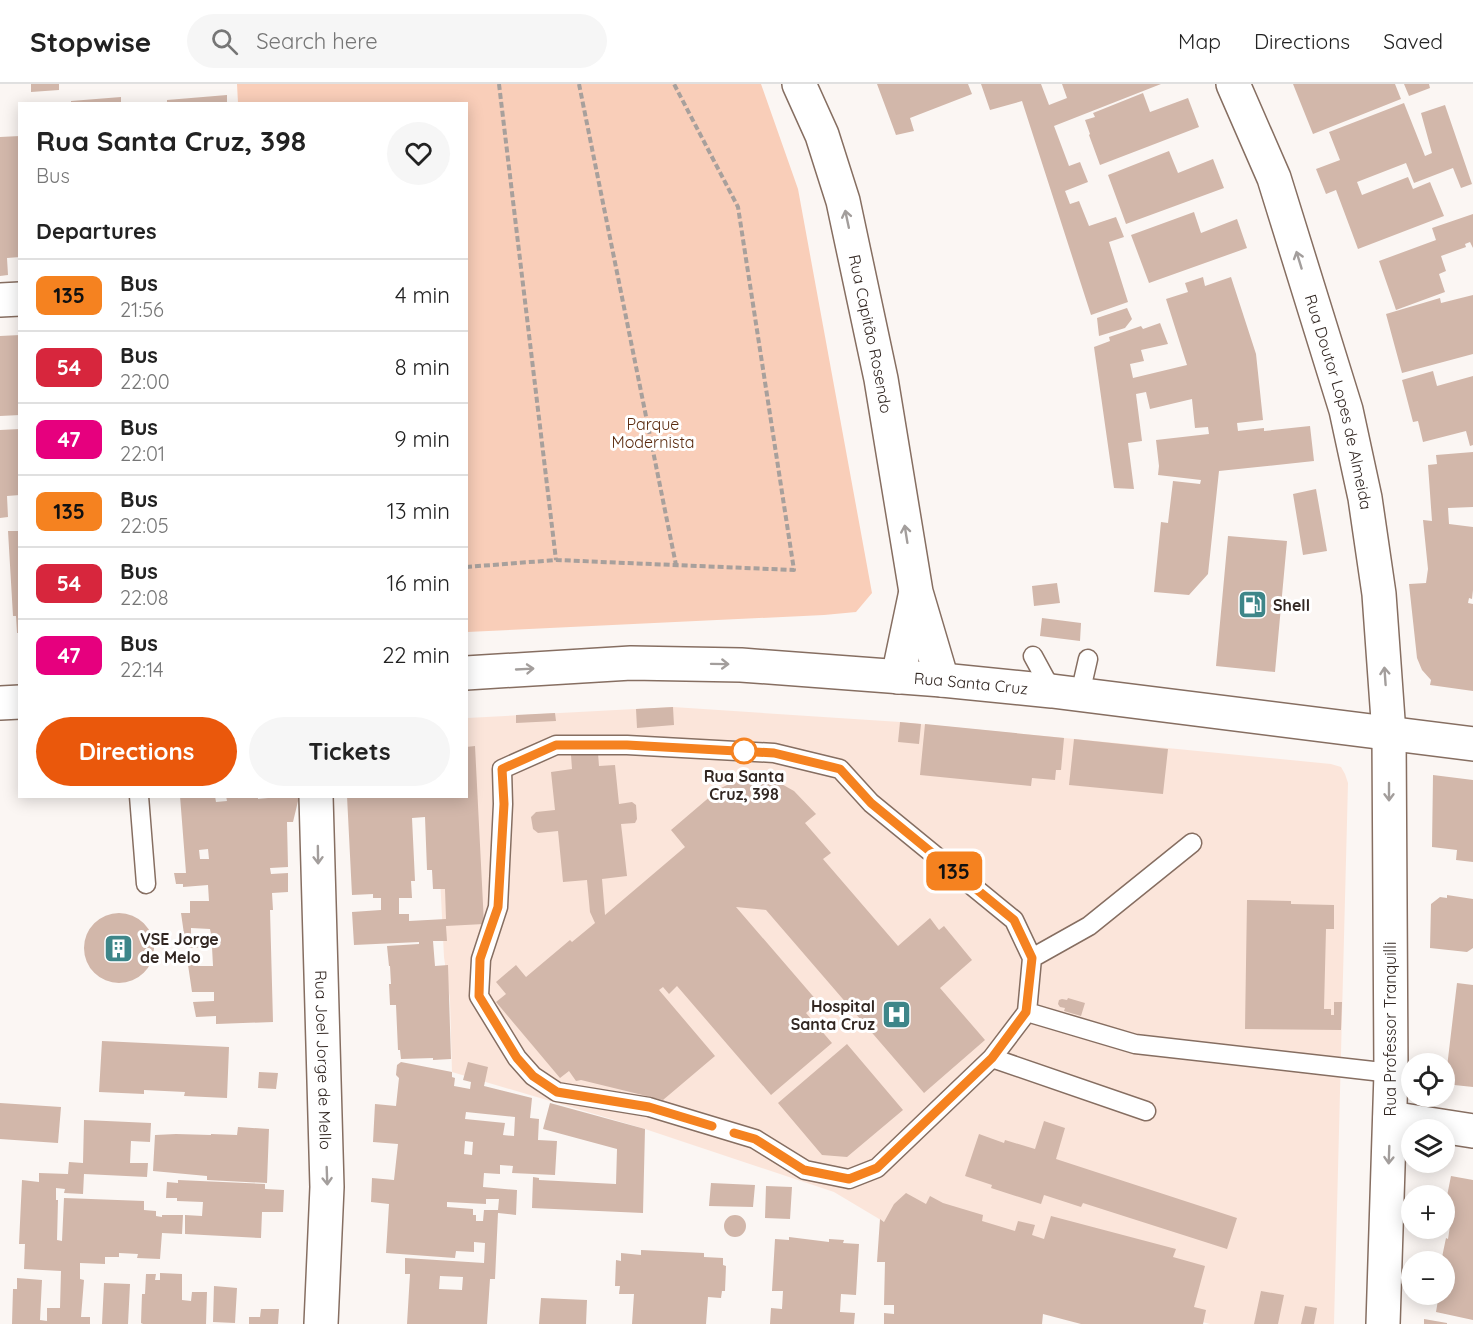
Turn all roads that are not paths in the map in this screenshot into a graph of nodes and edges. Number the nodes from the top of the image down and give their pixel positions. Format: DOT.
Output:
graph roads {
  1 [pos="799,84"];
  2 [pos="1233,84"];
  3 [pos="18,298"];
  4 [pos="0,300"];
  5 [pos="915,592"];
  6 [pos="1033,656"];
  7 [pos="1088,658"];
  8 [pos="468,673"];
  9 [pos="898,677"];
  10 [pos="942,680"];
  11 [pos="1066,693"];
  12 [pos="18,702"];
  13 [pos="0,703"];
  14 [pos="1389,734"];
  15 [pos="1473,744"];
  16 [pos="139,798"];
  17 [pos="316,798"];
  18 [pos="1192,843"];
  19 [pos="146,884"];
  20 [pos="1032,958"];
  21 [pos="1026,1012"];
  22 [pos="992,1058"];
  23 [pos="1391,1073"];
  24 [pos="1146,1111"];
  25 [pos="1390,1118"];
  26 [pos="1473,1131"];
  27 [pos="321,1324"];
  28 [pos="1383,1324"];
  5 -- 1 [label="street, Rua Capitão Rosendo, one-way"];
  14 -- 2 [label="street, Rua Doutor Lopes de Almeida, one-way"];
  3 -- 4 [label="street"];
  5 -- 9 [label="street, Rua Capitão Rosendo"];
  5 -- 10 [label="street, Rua Capitão Rosendo"];
  6 -- 11 [label="lane"];
  7 -- 11 [label="lane"];
  8 -- 9 [label="street, Rua Santa Cruz, one-way"];
  9 -- 10 [label="street, Rua Santa Cruz"];
  10 -- 11 [label="street, Rua Santa Cruz"];
  11 -- 14 [label="street, Rua Santa Cruz"];
  12 -- 13 [label="street"];
  14 -- 15 [label="street, Rua Santa Cruz"];
  14 -- 23 [label="street, Rua Professor Tranquilli, one-way"];
  16 -- 19 [label="lane"];
  17 -- 27 [label="street, Rua Joel Jorge de Mello, one-way"];
  18 -- 20 [label="lane"];
  20 -- 21 [label="lane"];
  20 -- 22 [label="lane"];
  21 -- 22 [label="lane"];
  21 -- 23 [label="lane"];
  22 -- 24 [label="lane"];
  23 -- 25 [label="street, Rua Professor Tranquilli"];
  25 -- 26 [label="street"];
  25 -- 28 [label="street, Rua Professor Tranquilli, one-way"];
}
